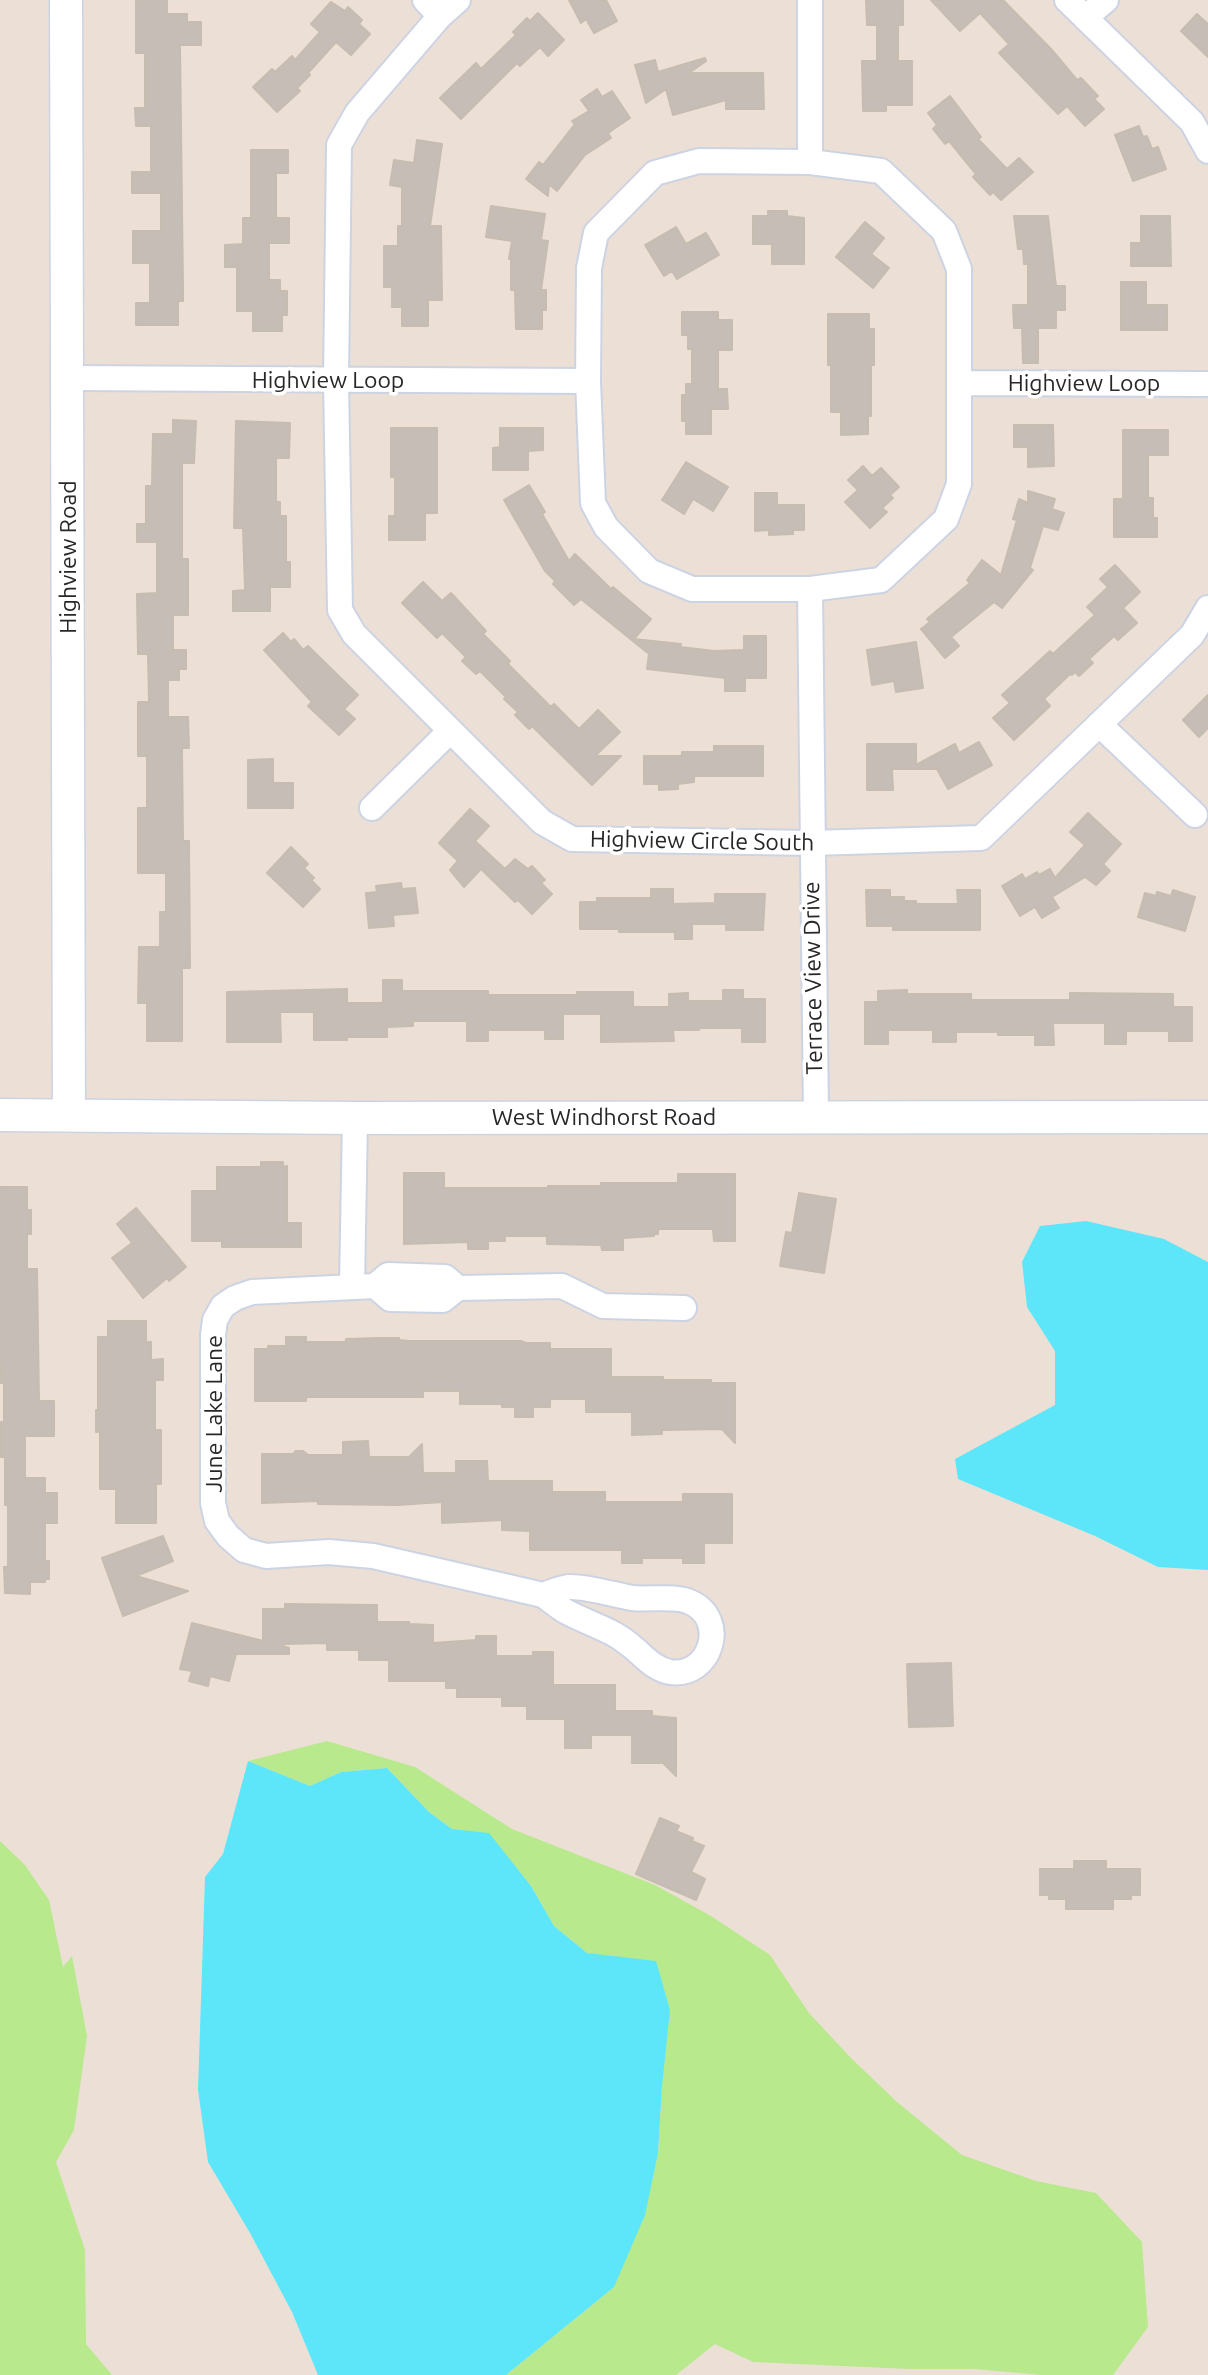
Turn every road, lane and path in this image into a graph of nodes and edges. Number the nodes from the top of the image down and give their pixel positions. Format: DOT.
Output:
graph roads {
  1 [pos="66,0"];
  2 [pos="810,0"];
  3 [pos="1067,0"];
  4 [pos="1107,0"];
  5 [pos="441,5"];
  6 [pos="1085,18"];
  7 [pos="1208,151"];
  8 [pos="810,162"];
  9 [pos="67,378"];
  10 [pos="336,380"];
  11 [pos="588,381"];
  12 [pos="959,383"];
  13 [pos="1208,384"];
  14 [pos="810,589"];
  15 [pos="1208,608"];
  16 [pos="1099,724"];
  17 [pos="450,731"];
  18 [pos="372,808"];
  19 [pos="1195,815"];
  20 [pos="811,843"];
  21 [pos="69,1114"];
  22 [pos="0,1115"];
  23 [pos="816,1116"];
  24 [pos="1208,1117"];
  25 [pos="355,1118"];
  26 [pos="363,1286"];
  27 [pos="684,1308"];
  28 [pos="543,1595"];
  1 -- 9 [label="street, Highview Road"];
  2 -- 8 [label="street"];
  3 -- 6 [label="street"];
  4 -- 6 [label="street"];
  5 -- 10 [label="street, Highview Circle South"];
  6 -- 7 [label="street"];
  8 -- 11 [label="street"];
  8 -- 12 [label="street"];
  9 -- 10 [label="street, Highview Loop"];
  9 -- 21 [label="street, Highview Road"];
  10 -- 11 [label="street, Highview Loop"];
  10 -- 17 [label="street, Highview Circle South"];
  11 -- 14 [label="street"];
  12 -- 13 [label="street, Highview Loop"];
  12 -- 14 [label="street"];
  14 -- 20 [label="street, Terrace View Drive"];
  15 -- 16 [label="street, Highview Circle South"];
  16 -- 19 [label="street"];
  16 -- 20 [label="street, Highview Circle South"];
  17 -- 18 [label="street"];
  17 -- 20 [label="street, Highview Circle South"];
  20 -- 23 [label="street, Terrace View Drive"];
  21 -- 22 [label="street, West Windhorst Road"];
  21 -- 25 [label="street, West Windhorst Road"];
  23 -- 24 [label="street, West Windhorst Road"];
  23 -- 25 [label="street, West Windhorst Road"];
  25 -- 26 [label="street"];
  26 -- 27 [label="street, June Lake Lane"];
  26 -- 28 [label="street, June Lake Lane"];
  28 -- 28 [label="street, June Lake Lane"];
}
